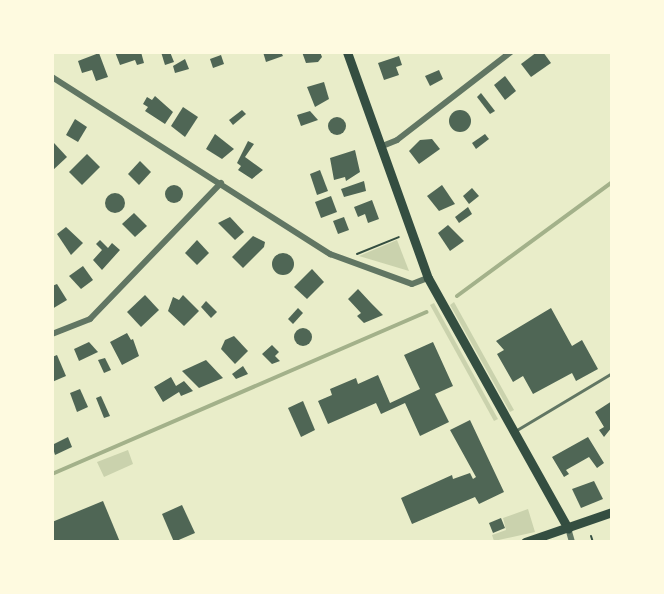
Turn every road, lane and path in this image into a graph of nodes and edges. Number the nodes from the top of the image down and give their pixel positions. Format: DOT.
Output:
graph roads {
  1 [pos="347,52"];
  2 [pos="511,52"];
  3 [pos="52,77"];
  4 [pos="380,147"];
  5 [pos="221,183"];
  6 [pos="399,237"];
  7 [pos="347,261"];
  8 [pos="428,278"];
  9 [pos="52,334"];
  10 [pos="612,374"];
  11 [pos="513,432"];
  12 [pos="612,512"];
  13 [pos="568,528"];
  14 [pos="591,536"];
  15 [pos="525,542"];
  16 [pos="572,542"];
  17 [pos="593,542"];
  1 -- 4 [label="main road"];
  2 -- 4 [label="street"];
  3 -- 5 [label="street"];
  4 -- 8 [label="main road"];
  5 -- 7 [label="street"];
  5 -- 9 [label="street"];
  6 -- 7 [label="path"];
  7 -- 8 [label="street"];
  8 -- 11 [label="main road"];
  10 -- 11 [label="lane"];
  11 -- 13 [label="main road"];
  12 -- 13 [label="main road"];
  13 -- 15 [label="main road"];
  13 -- 16 [label="street"];
  14 -- 17 [label="path"];
}
